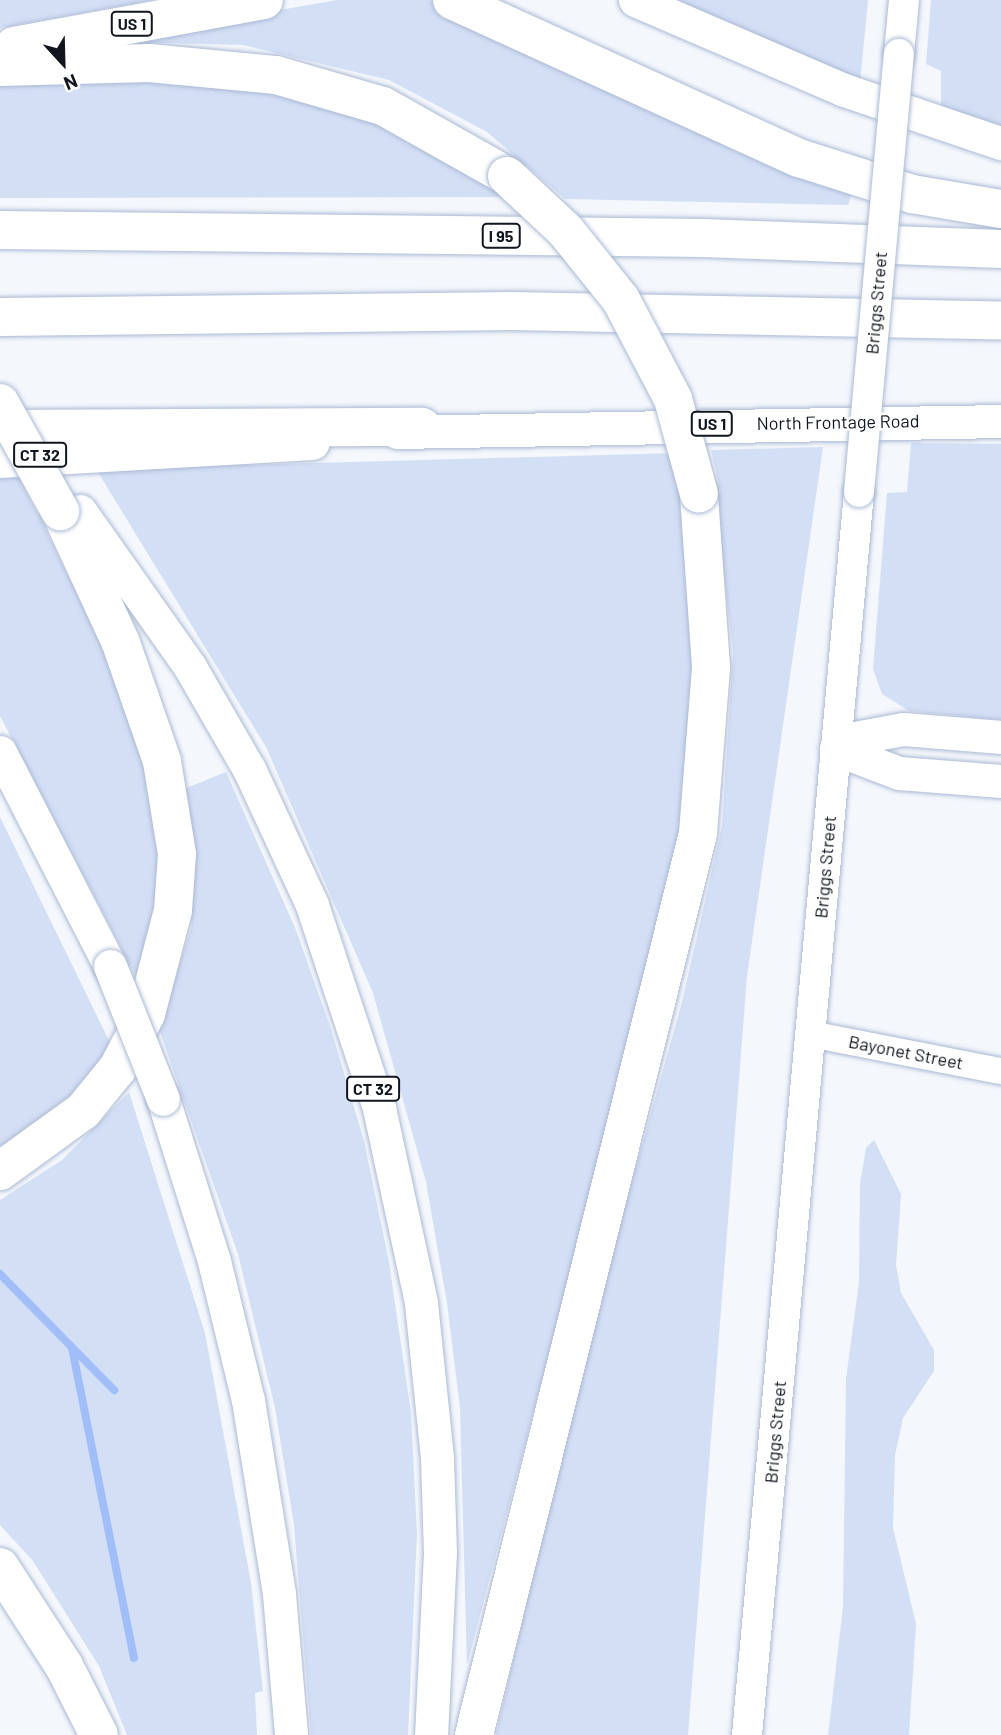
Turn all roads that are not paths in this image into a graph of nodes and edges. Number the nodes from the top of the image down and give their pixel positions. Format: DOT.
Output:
graph roads {
  1 [pos="264,0"];
  2 [pos="452,0"];
  3 [pos="635,0"];
  4 [pos="904,0"];
  5 [pos="0,49"];
  6 [pos="0,67"];
  7 [pos="1001,143"];
  8 [pos="1001,209"];
  9 [pos="0,230"];
  10 [pos="1001,249"];
  11 [pos="0,317"];
  12 [pos="1001,320"];
  13 [pos="0,401"];
  14 [pos="1001,421"];
  15 [pos="422,427"];
  16 [pos="0,429"];
  17 [pos="0,461"];
  18 [pos="70,511"];
  19 [pos="1001,737"];
  20 [pos="836,749"];
  21 [pos="0,752"];
  22 [pos="1001,781"];
  23 [pos="810,1034"];
  24 [pos="1001,1071"];
  25 [pos="0,1171"];
  26 [pos="0,1567"];
  27 [pos="96,1731"];
  28 [pos="291,1735"];
  29 [pos="431,1735"];
  30 [pos="474,1735"];
  31 [pos="747,1735"];
  1 -- 5 [label="highway, US 1"];
  2 -- 8 [label="highway"];
  3 -- 7 [label="main road"];
  4 -- 20 [label="main road, Briggs Street, bridge"];
  6 -- 30 [label="highway, bridge"];
  9 -- 10 [label="highway, I 95"];
  11 -- 12 [label="highway"];
  13 -- 18 [label="highway, bridge"];
  14 -- 15 [label="main road, North Frontage Road / US 1"];
  15 -- 16 [label="highway, US 1"];
  15 -- 17 [label="main road, North Frontage Road"];
  18 -- 25 [label="highway"];
  18 -- 29 [label="main road, CT 32"];
  19 -- 20 [label="main road"];
  20 -- 22 [label="main road"];
  20 -- 23 [label="main road, Briggs Street"];
  21 -- 28 [label="main road, bridge"];
  23 -- 24 [label="street, Bayonet Street"];
  23 -- 31 [label="main road, Briggs Street"];
  26 -- 27 [label="highway"];
}
